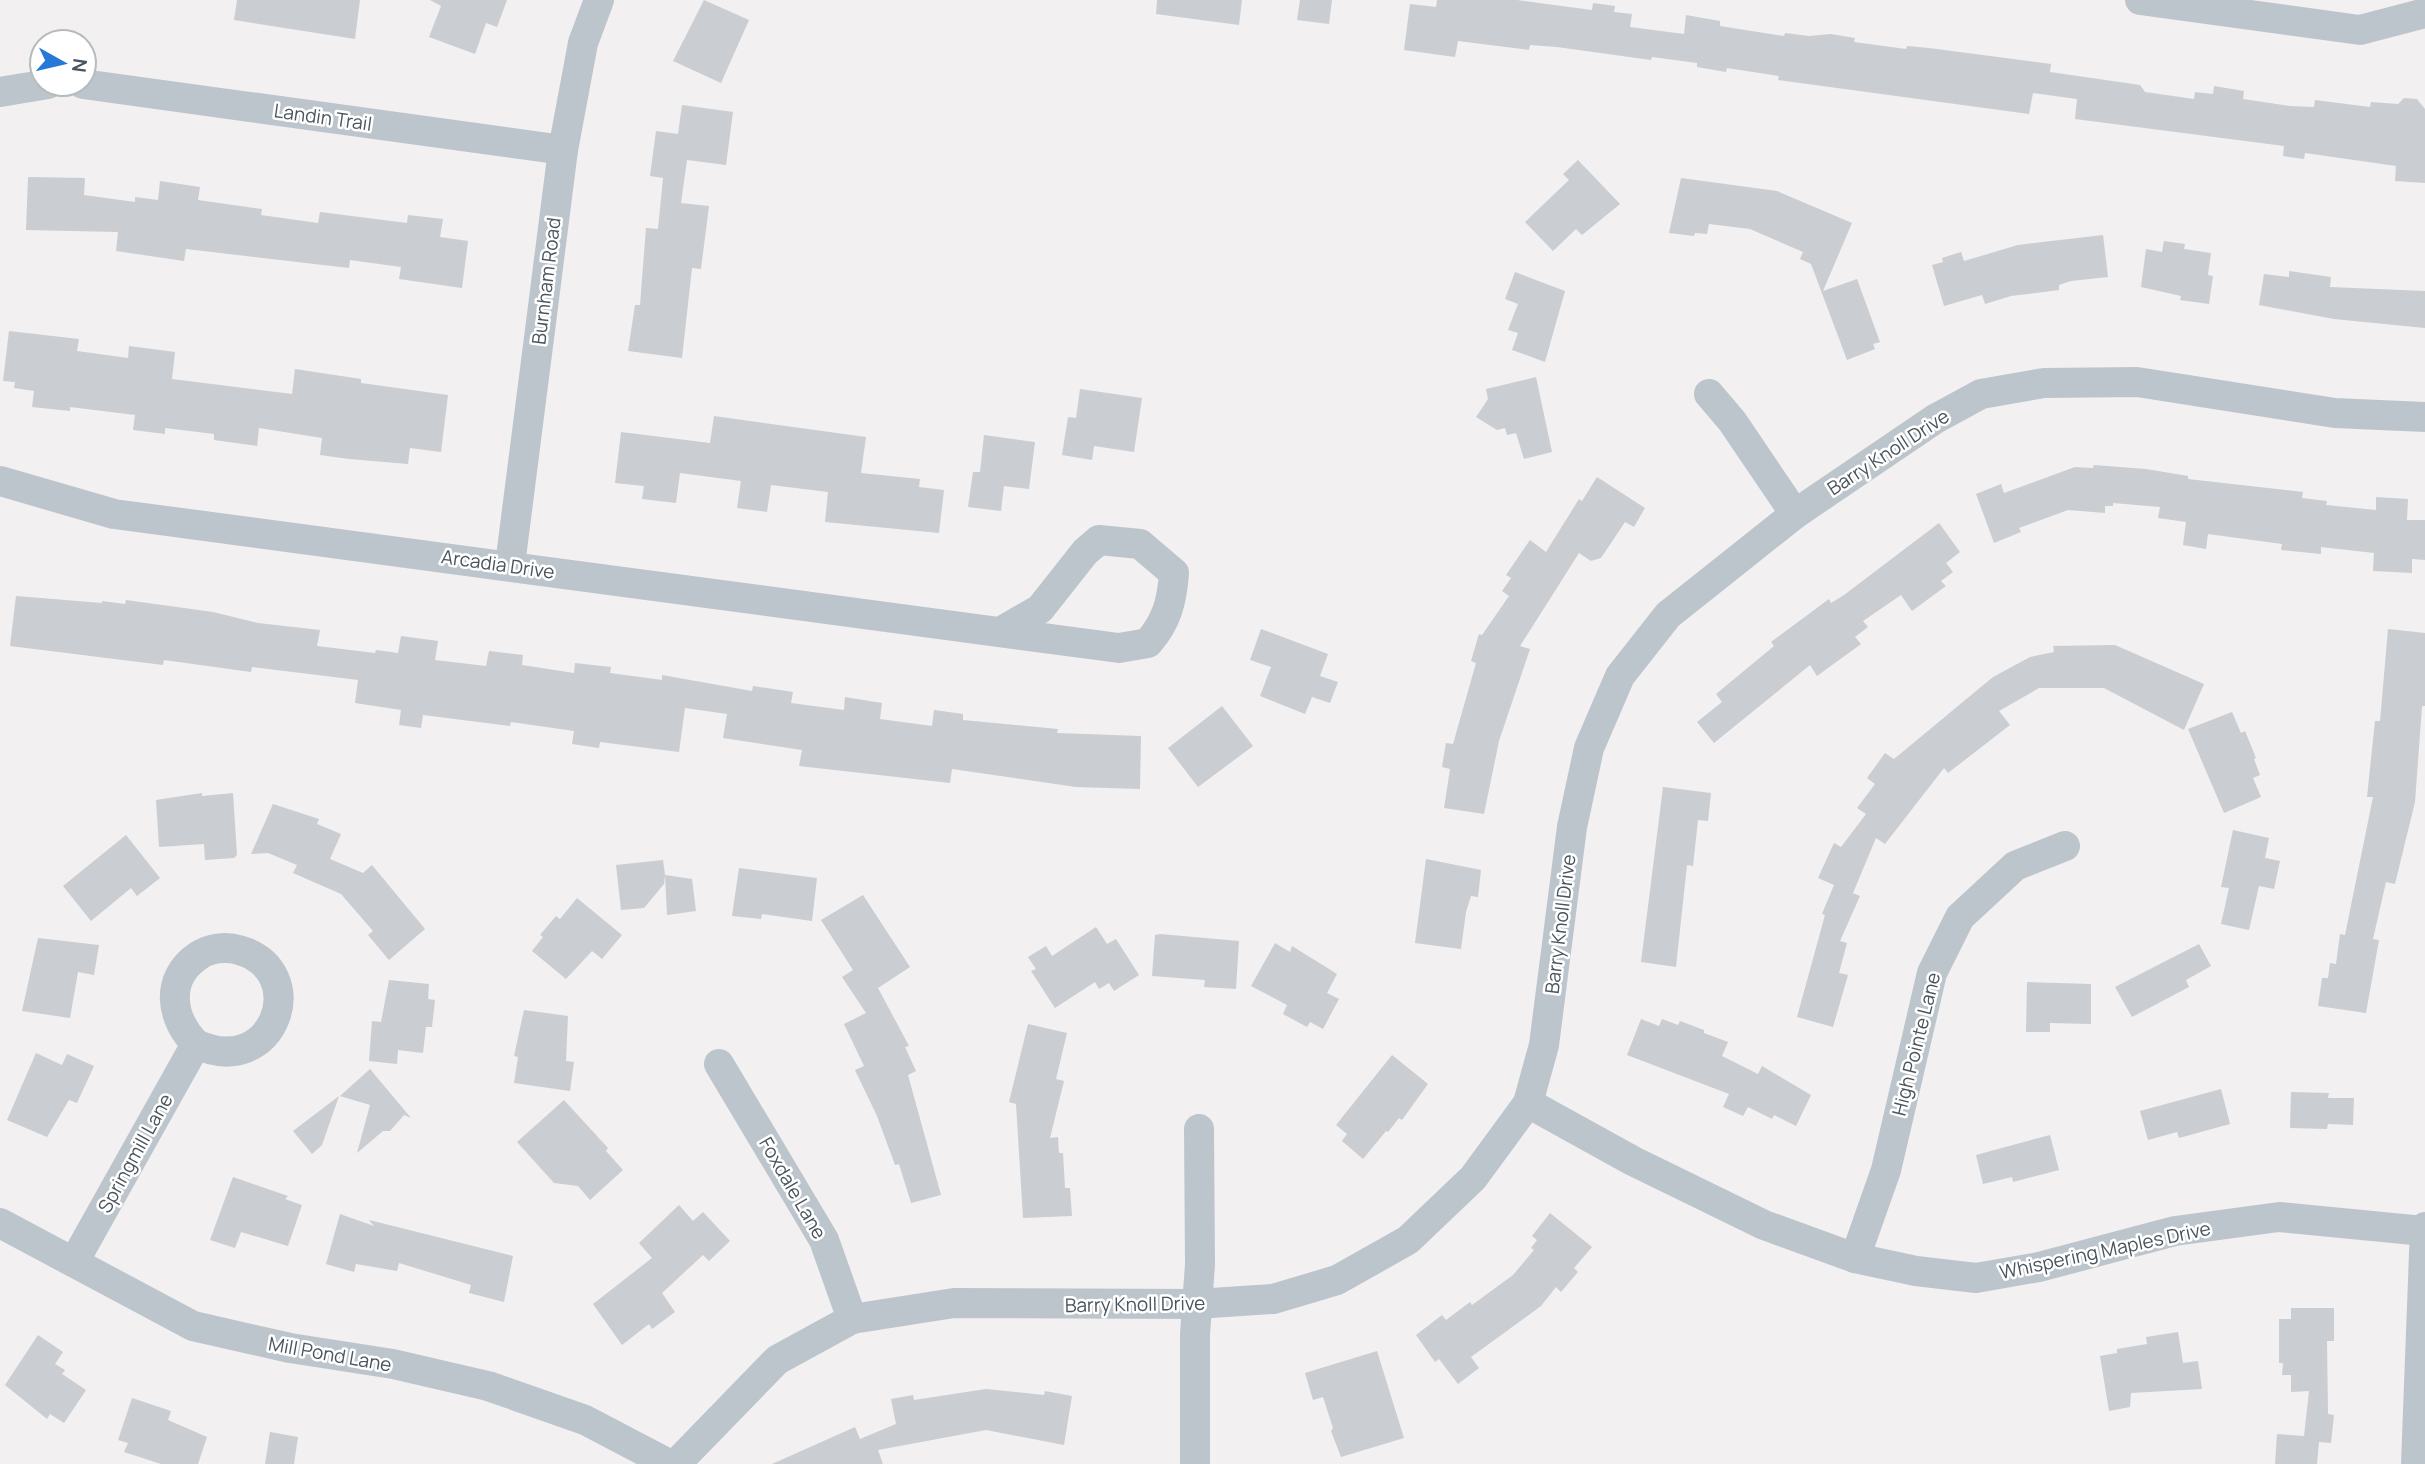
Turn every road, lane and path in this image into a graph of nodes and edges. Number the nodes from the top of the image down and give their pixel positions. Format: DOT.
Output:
graph roads {
  1 [pos="599,0"];
  2 [pos="2140,0"];
  3 [pos="2425,13"];
  4 [pos="98,86"];
  5 [pos="28,87"];
  6 [pos="0,92"];
  7 [pos="563,150"];
  8 [pos="1709,394"];
  9 [pos="2425,417"];
  10 [pos="0,481"];
  11 [pos="1795,514"];
  12 [pos="510,565"];
  13 [pos="1000,632"];
  14 [pos="2065,846"];
  15 [pos="196,1044"];
  16 [pos="719,1064"];
  17 [pos="1528,1103"];
  18 [pos="1199,1129"];
  19 [pos="0,1223"];
  20 [pos="2425,1229"];
  21 [pos="1855,1258"];
  22 [pos="74,1262"];
  23 [pos="1196,1304"];
  24 [pos="852,1319"];
  25 [pos="669,1464"];
  26 [pos="676,1464"];
  27 [pos="1195,1464"];
  28 [pos="2416,1464"];
  1 -- 7 [label="street, Burnham Road"];
  2 -- 3 [label="street"];
  4 -- 7 [label="street, Landin Trail"];
  5 -- 6 [label="street"];
  7 -- 12 [label="street, Burnham Road"];
  8 -- 11 [label="street"];
  9 -- 11 [label="street, Barry Knoll Drive"];
  10 -- 12 [label="street, Arcadia Drive"];
  11 -- 17 [label="street, Barry Knoll Drive"];
  12 -- 13 [label="street, Arcadia Drive"];
  13 -- 13 [label="street, Arcadia Drive"];
  14 -- 21 [label="street, High Pointe Lane"];
  15 -- 22 [label="street, Springmill Lane"];
  16 -- 24 [label="street, Foxdale Lane"];
  17 -- 21 [label="street, Whispering Maples Drive"];
  17 -- 23 [label="street, Barry Knoll Drive"];
  18 -- 23 [label="street"];
  19 -- 22 [label="street, Mill Pond Lane"];
  20 -- 21 [label="street, Whispering Maples Drive"];
  20 -- 28 [label="street"];
  22 -- 25 [label="street, Mill Pond Lane"];
  23 -- 24 [label="street, Barry Knoll Drive"];
  23 -- 27 [label="street"];
  24 -- 26 [label="street, Barry Knoll Drive"];
}
